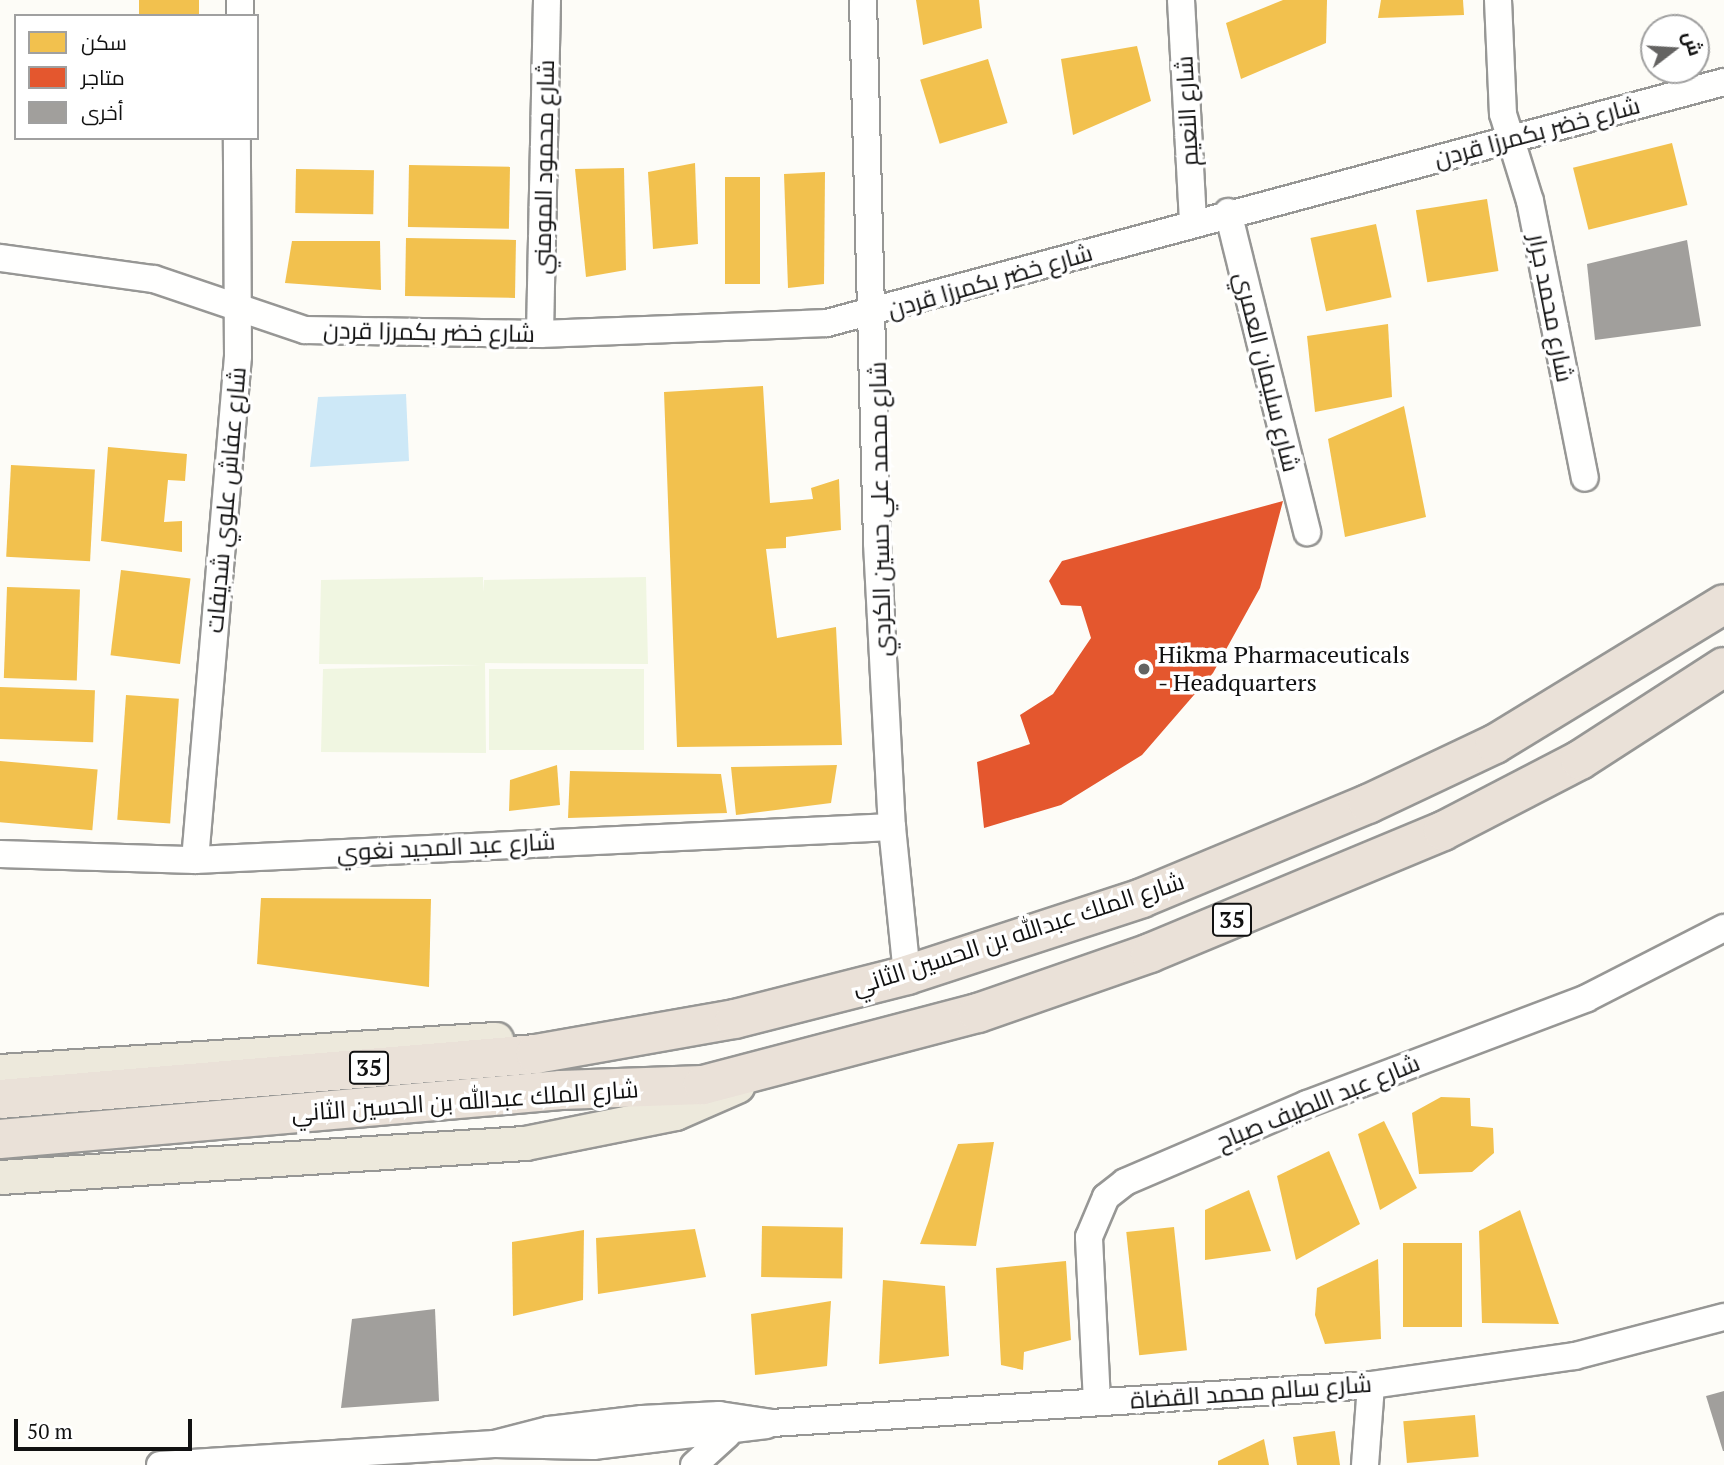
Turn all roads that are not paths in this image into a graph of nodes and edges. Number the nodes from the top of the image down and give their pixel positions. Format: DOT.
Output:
graph roads {
  1 [pos="547,0"];
  2 [pos="863,0"];
  3 [pos="1181,0"];
  4 [pos="1498,0"];
  5 [pos="1724,82"];
  6 [pos="237,140"];
  7 [pos="1509,140"];
  8 [pos="1228,212"];
  9 [pos="1194,221"];
  10 [pos="0,258"];
  11 [pos="239,310"];
  12 [pos="876,315"];
  13 [pos="540,334"];
  14 [pos="1585,478"];
  15 [pos="1307,532"];
  16 [pos="1724,604"];
  17 [pos="1724,667"];
  18 [pos="891,827"];
  19 [pos="0,854"];
  20 [pos="195,860"];
  21 [pos="1724,928"];
  22 [pos="907,975"];
  23 [pos="735,1019"];
  24 [pos="776,1067"];
  25 [pos="0,1071"];
  26 [pos="0,1099"];
  27 [pos="0,1139"];
  28 [pos="0,1177"];
  29 [pos="1724,1317"];
  30 [pos="1371,1385"];
  31 [pos="1097,1402"];
  32 [pos="772,1423"];
  33 [pos="727,1435"];
  34 [pos="648,1442"];
  35 [pos="494,1444"];
  36 [pos="593,1446"];
  37 [pos="160,1465"];
  38 [pos="620,1465"];
  39 [pos="694,1465"];
  40 [pos="1365,1465"];
  1 -- 13 [label="street, شارع محمود المومني"];
  2 -- 12 [label="street, شارع محمد علي حسين الكردي"];
  3 -- 9 [label="street, شارع النعيم"];
  4 -- 7 [label="street, شارع محمد جرار"];
  5 -- 7 [label="street, شارع خضر بكمرزا قردن"];
  6 -- 11 [label="street, شارع عفاش علوي شديفات"];
  7 -- 8 [label="street, شارع خضر بكمرزا قردن"];
  7 -- 14 [label="street, شارع محمد جرار"];
  8 -- 9 [label="street, شارع خضر بكمرزا قردن"];
  8 -- 15 [label="street, شارع سليمان العمري"];
  9 -- 12 [label="street, شارع خضر بكمرزا قردن"];
  10 -- 11 [label="street, شارع خضر بكمرزا قردن"];
  11 -- 13 [label="street, شارع خضر بكمرزا قردن"];
  11 -- 20 [label="street, شارع عفاش علوي شديفات"];
  12 -- 13 [label="street, شارع خضر بكمرزا قردن"];
  12 -- 18 [label="street, شارع محمد علي حسين الكردي"];
  16 -- 22 [label="highway, شارع الملك عبدالله بن الحسين الثاني / 35"];
  17 -- 24 [label="highway, شارع الملك عبدالله بن الحسين الثاني / 35"];
  18 -- 20 [label="street, شارع عبد المجيد نغوي"];
  18 -- 22 [label="street, شارع محمد علي حسين الكردي"];
  19 -- 20 [label="street, شارع عبد المجيد نغوي"];
  21 -- 31 [label="street, شارع عبد اللطيف صباح"];
  22 -- 23 [label="highway, شارع الملك عبدالله بن الحسين الثاني / 35"];
  23 -- 25 [label="main road"];
  23 -- 26 [label="highway, شارع الملك عبدالله بن الحسين الثاني / 35"];
  24 -- 27 [label="highway, شارع الملك عبدالله بن الحسين الثاني / 35"];
  24 -- 28 [label="main road"];
  29 -- 30 [label="street, شارع سالم محمد القضاة"];
  30 -- 31 [label="street, شارع سالم محمد القضاة"];
  30 -- 40 [label="street"];
  31 -- 32 [label="street, شارع سالم محمد القضاة"];
  32 -- 33 [label="street, شارع سالم محمد القضاة"];
  32 -- 34 [label="street, شارع سالم محمد القضاة"];
  33 -- 34 [label="street, شارع سالم محمد القضاة"];
  33 -- 39 [label="street"];
  34 -- 35 [label="street, شارع سالم محمد القضاة"];
  34 -- 36 [label="street, شارع سالم محمد القضاة"];
  35 -- 36 [label="street, شارع سالم محمد القضاة"];
  35 -- 37 [label="street, شارع سالم محمد القضاة"];
  36 -- 38 [label="street"];
}
